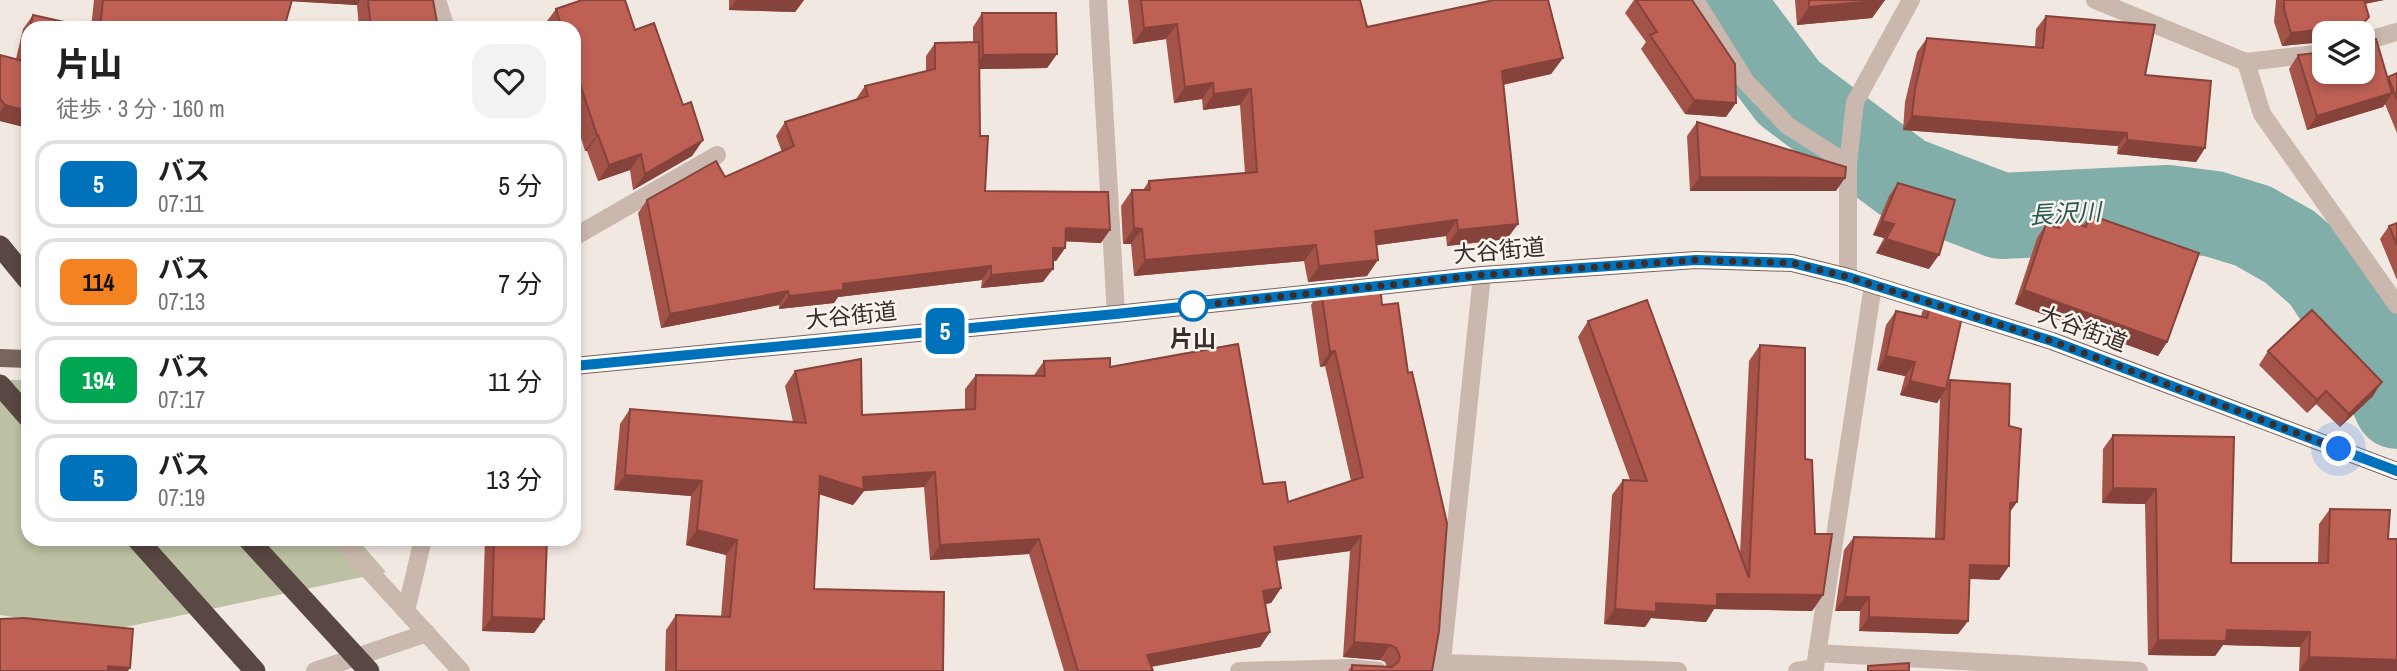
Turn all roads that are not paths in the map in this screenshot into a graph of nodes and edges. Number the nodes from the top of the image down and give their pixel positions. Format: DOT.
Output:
graph roads {
  1 [pos="437,0"];
  2 [pos="1098,0"];
  3 [pos="1695,0"];
  4 [pos="1911,0"];
  5 [pos="2095,0"];
  6 [pos="444,21"];
  7 [pos="2397,32"];
  8 [pos="2375,38"];
  9 [pos="2312,55"];
  10 [pos="2246,62"];
  11 [pos="717,155"];
  12 [pos="1848,162"];
  13 [pos="581,233"];
  14 [pos="0,246"];
  15 [pos="21,272"];
  16 [pos="1482,275"];
  17 [pos="1848,277"];
  18 [pos="1873,285"];
  19 [pos="2397,305"];
  20 [pos="1116,314"];
  21 [pos="0,358"];
  22 [pos="21,359"];
  23 [pos="581,365"];
  24 [pos="0,385"];
  25 [pos="21,409"];
  26 [pos="2394,470"];
  27 [pos="142,546"];
  28 [pos="254,546"];
  29 [pos="346,546"];
  30 [pos="422,546"];
  31 [pos="406,611"];
  32 [pos="426,634"];
  33 [pos="1817,653"];
  34 [pos="1442,667"];
  35 [pos="255,671"];
  36 [pos="315,671"];
  37 [pos="369,671"];
  38 [pos="461,671"];
  39 [pos="1239,671"];
  40 [pos="1378,671"];
  41 [pos="1678,671"];
  42 [pos="1797,671"];
  43 [pos="2139,671"];
  1 -- 6 [label="street"];
  2 -- 20 [label="street"];
  3 -- 12 [label="street"];
  4 -- 12 [label="street"];
  5 -- 10 [label="street"];
  7 -- 8 [label="street"];
  9 -- 10 [label="street"];
  10 -- 19 [label="street"];
  11 -- 13 [label="street"];
  12 -- 17 [label="street"];
  14 -- 15 [label="highway"];
  16 -- 17 [label="main road, 大谷街道"];
  16 -- 20 [label="main road, 大谷街道"];
  16 -- 34 [label="street"];
  17 -- 18 [label="main road, 大谷街道"];
  18 -- 26 [label="main road, 大谷街道"];
  18 -- 33 [label="street"];
  20 -- 23 [label="main road, 大谷街道"];
  21 -- 22 [label="main road"];
  24 -- 25 [label="highway"];
  27 -- 35 [label="highway"];
  28 -- 37 [label="highway, bridge"];
  29 -- 31 [label="street"];
  30 -- 31 [label="street"];
  31 -- 32 [label="street"];
  32 -- 36 [label="street"];
  32 -- 38 [label="street"];
  33 -- 42 [label="street"];
  33 -- 43 [label="street"];
  34 -- 41 [label="street"];
  39 -- 40 [label="street"];
}
